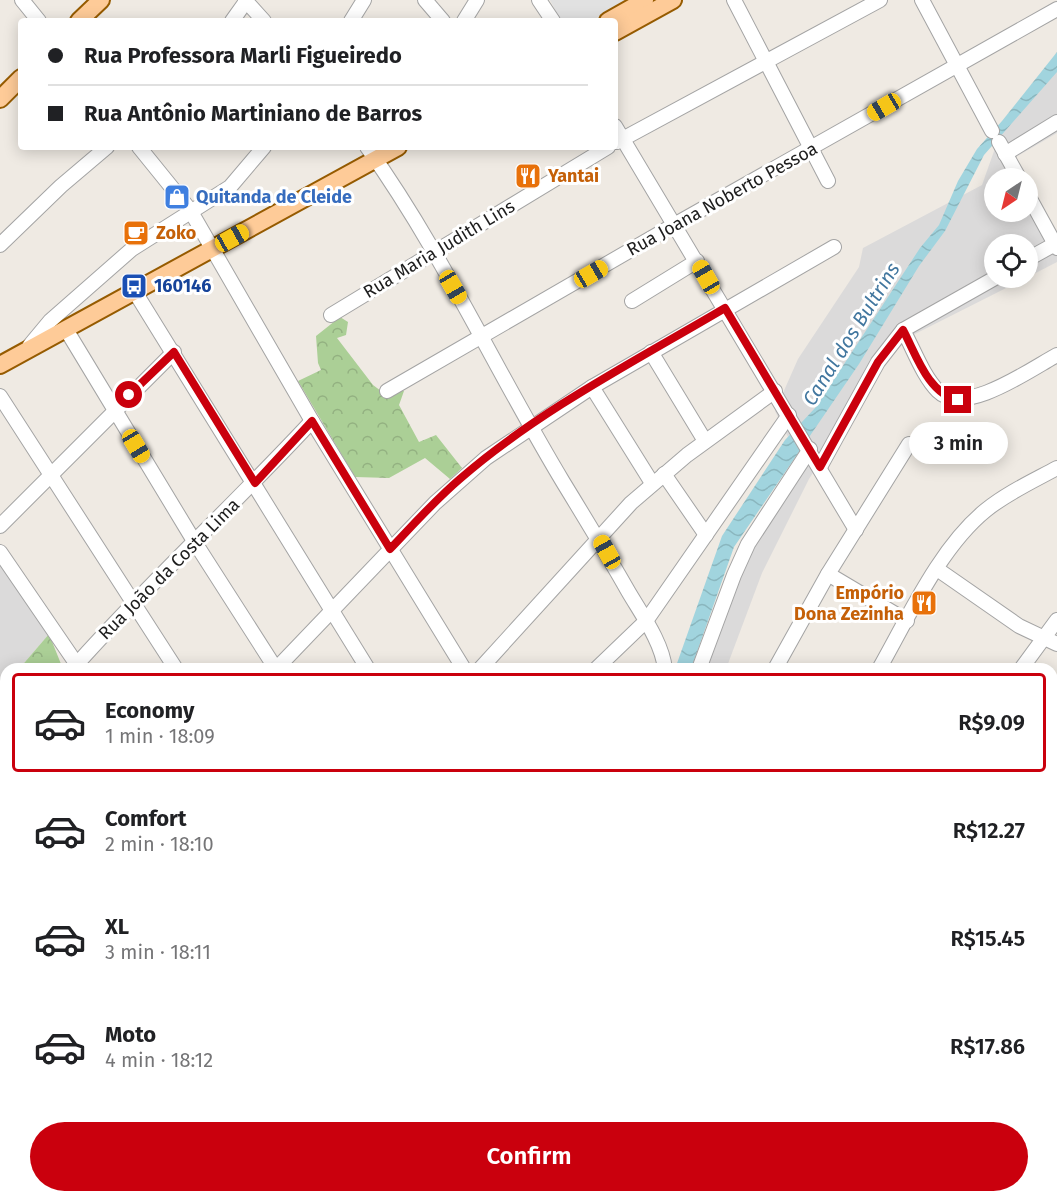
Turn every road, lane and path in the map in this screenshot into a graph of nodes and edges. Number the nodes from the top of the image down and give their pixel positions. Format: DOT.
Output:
graph roads {
  1 [pos="22,0"];
  2 [pos="101,0"];
  3 [pos="246,0"];
  4 [pos="364,0"];
  5 [pos="425,0"];
  6 [pos="477,0"];
  7 [pos="539,0"];
  8 [pos="645,0"];
  9 [pos="673,0"];
  10 [pos="734,0"];
  11 [pos="880,0"];
  12 [pos="922,0"];
  13 [pos="1057,9"];
  14 [pos="37,18"];
  15 [pos="82,18"];
  16 [pos="234,18"];
  17 [pos="261,18"];
  18 [pos="353,18"];
  19 [pos="440,18"];
  20 [pos="466,18"];
  21 [pos="551,18"];
  22 [pos="613,18"];
  23 [pos="618,30"];
  24 [pos="765,62"];
  25 [pos="957,65"];
  26 [pos="18,81"];
  27 [pos="0,99"];
  28 [pos="1057,122"];
  29 [pos="619,141"];
  30 [pos="999,142"];
  31 [pos="811,149"];
  32 [pos="103,150"];
  33 [pos="141,150"];
  34 [pos="261,150"];
  35 [pos="603,150"];
  36 [pos="377,153"];
  37 [pos="1013,168"];
  38 [pos="828,181"];
  39 [pos="190,210"];
  40 [pos="1038,213"];
  41 [pos="674,225"];
  42 [pos="0,245"];
  43 [pos="1056,245"];
  44 [pos="834,247"];
  45 [pos="211,249"];
  46 [pos="434,253"];
  47 [pos="1038,254"];
  48 [pos="697,261"];
  49 [pos="984,284"];
  50 [pos="135,292"];
  51 [pos="632,301"];
  52 [pos="725,308"];
  53 [pos="331,315"];
  54 [pos="903,330"];
  55 [pos="67,331"];
  56 [pos="482,338"];
  57 [pos="26,350"];
  58 [pos="174,352"];
  59 [pos="651,352"];
  60 [pos="1057,355"];
  61 [pos="0,365"];
  62 [pos="592,387"];
  63 [pos="387,391"];
  64 [pos="775,391"];
  65 [pos="0,396"];
  66 [pos="114,410"];
  67 [pos="792,419"];
  68 [pos="312,421"];
  69 [pos="531,427"];
  70 [pos="705,441"];
  71 [pos="909,444"];
  72 [pos="809,446"];
  73 [pos="820,467"];
  74 [pos="1057,468"];
  75 [pos="664,474"];
  76 [pos="51,476"];
  77 [pos="255,483"];
  78 [pos="652,483"];
  79 [pos="0,526"];
  80 [pos="856,530"];
  81 [pos="706,535"];
  82 [pos="599,538"];
  83 [pos="194,541"];
  84 [pos="390,549"];
  85 [pos="0,552"];
  86 [pos="938,569"];
  87 [pos="828,574"];
  88 [pos="133,602"];
  89 [pos="332,611"];
  90 [pos="1057,620"];
  91 [pos="646,621"];
  92 [pos="907,621"];
  93 [pos="1042,638"];
  94 [pos="1057,644"];
  95 [pos="75,663"];
  96 [pos="81,663"];
  97 [pos="172,663"];
  98 [pos="272,663"];
  99 [pos="282,663"];
  100 [pos="364,663"];
  101 [pos="461,663"];
  102 [pos="485,663"];
  103 [pos="602,663"];
  104 [pos="665,663"];
  105 [pos="701,663"];
  106 [pos="778,663"];
  107 [pos="882,663"];
  108 [pos="1025,663"];
  1 -- 14 [label="street"];
  2 -- 15 [label="main road"];
  3 -- 16 [label="street"];
  3 -- 17 [label="street"];
  4 -- 18 [label="street"];
  5 -- 19 [label="street"];
  6 -- 20 [label="street"];
  7 -- 21 [label="street"];
  8 -- 22 [label="main road"];
  9 -- 23 [label="main road"];
  10 -- 24 [label="street"];
  11 -- 24 [label="street"];
  12 -- 25 [label="street"];
  13 -- 25 [label="street, Rua Joana Noberto Pessoa"];
  24 -- 29 [label="street"];
  24 -- 31 [label="street"];
  25 -- 30 [label="street"];
  25 -- 31 [label="street, Rua Joana Noberto Pessoa"];
  26 -- 27 [label="main road"];
  28 -- 30 [label="street"];
  29 -- 41 [label="street"];
  30 -- 37 [label="street"];
  31 -- 38 [label="street"];
  31 -- 41 [label="street, Rua Joana Noberto Pessoa"];
  32 -- 42 [label="street"];
  33 -- 39 [label="street"];
  34 -- 39 [label="street"];
  35 -- 46 [label="street, Rua Maria Judith Lins"];
  36 -- 45 [label="main road"];
  36 -- 46 [label="street"];
  39 -- 45 [label="street"];
  39 -- 57 [label="street"];
  40 -- 43 [label="street"];
  41 -- 48 [label="street"];
  41 -- 56 [label="street, Rua Joana Noberto Pessoa"];
  43 -- 47 [label="street"];
  44 -- 52 [label="street"];
  45 -- 50 [label="main road"];
  45 -- 68 [label="street"];
  46 -- 53 [label="street, Rua Maria Judith Lins"];
  46 -- 56 [label="street"];
  48 -- 51 [label="street"];
  48 -- 52 [label="street"];
  49 -- 54 [label="street"];
  50 -- 55 [label="main road"];
  50 -- 58 [label="street"];
  52 -- 59 [label="street"];
  52 -- 64 [label="street"];
  54 -- 60 [label="street"];
  54 -- 73 [label="street"];
  55 -- 57 [label="main road"];
  55 -- 66 [label="street"];
  56 -- 63 [label="street, Rua Joana Noberto Pessoa"];
  56 -- 69 [label="street"];
  57 -- 61 [label="main road"];
  58 -- 66 [label="street"];
  58 -- 77 [label="street"];
  59 -- 62 [label="street"];
  59 -- 70 [label="street"];
  62 -- 69 [label="street"];
  62 -- 78 [label="street"];
  64 -- 67 [label="street"];
  64 -- 70 [label="street"];
  65 -- 76 [label="street"];
  66 -- 76 [label="street"];
  66 -- 83 [label="street"];
  67 -- 72 [label="street"];
  67 -- 81 [label="street"];
  68 -- 77 [label="street, Rua João da Costa Lima"];
  68 -- 84 [label="street"];
  69 -- 82 [label="street"];
  69 -- 84 [label="street"];
  70 -- 75 [label="street"];
  71 -- 80 [label="street"];
  72 -- 73 [label="street"];
  72 -- 105 [label="street"];
  73 -- 80 [label="street"];
  74 -- 86 [label="street"];
  75 -- 78 [label="street"];
  75 -- 81 [label="street"];
  76 -- 79 [label="street"];
  76 -- 88 [label="street"];
  77 -- 83 [label="street, Rua João da Costa Lima"];
  77 -- 89 [label="street"];
  78 -- 82 [label="street"];
  80 -- 87 [label="street"];
  81 -- 91 [label="street"];
  82 -- 91 [label="street"];
  82 -- 102 [label="street"];
  83 -- 88 [label="street, Rua João da Costa Lima"];
  83 -- 98 [label="street"];
  84 -- 89 [label="street"];
  84 -- 101 [label="street"];
  85 -- 95 [label="street"];
  86 -- 92 [label="street"];
  86 -- 93 [label="street"];
  87 -- 92 [label="street"];
  87 -- 106 [label="street"];
  88 -- 96 [label="street, Rua João da Costa Lima"];
  88 -- 97 [label="street"];
  89 -- 99 [label="street"];
  89 -- 100 [label="street"];
  90 -- 93 [label="street"];
  91 -- 103 [label="street"];
  91 -- 104 [label="street"];
  92 -- 107 [label="street"];
  93 -- 94 [label="street"];
  93 -- 108 [label="street"];
}
